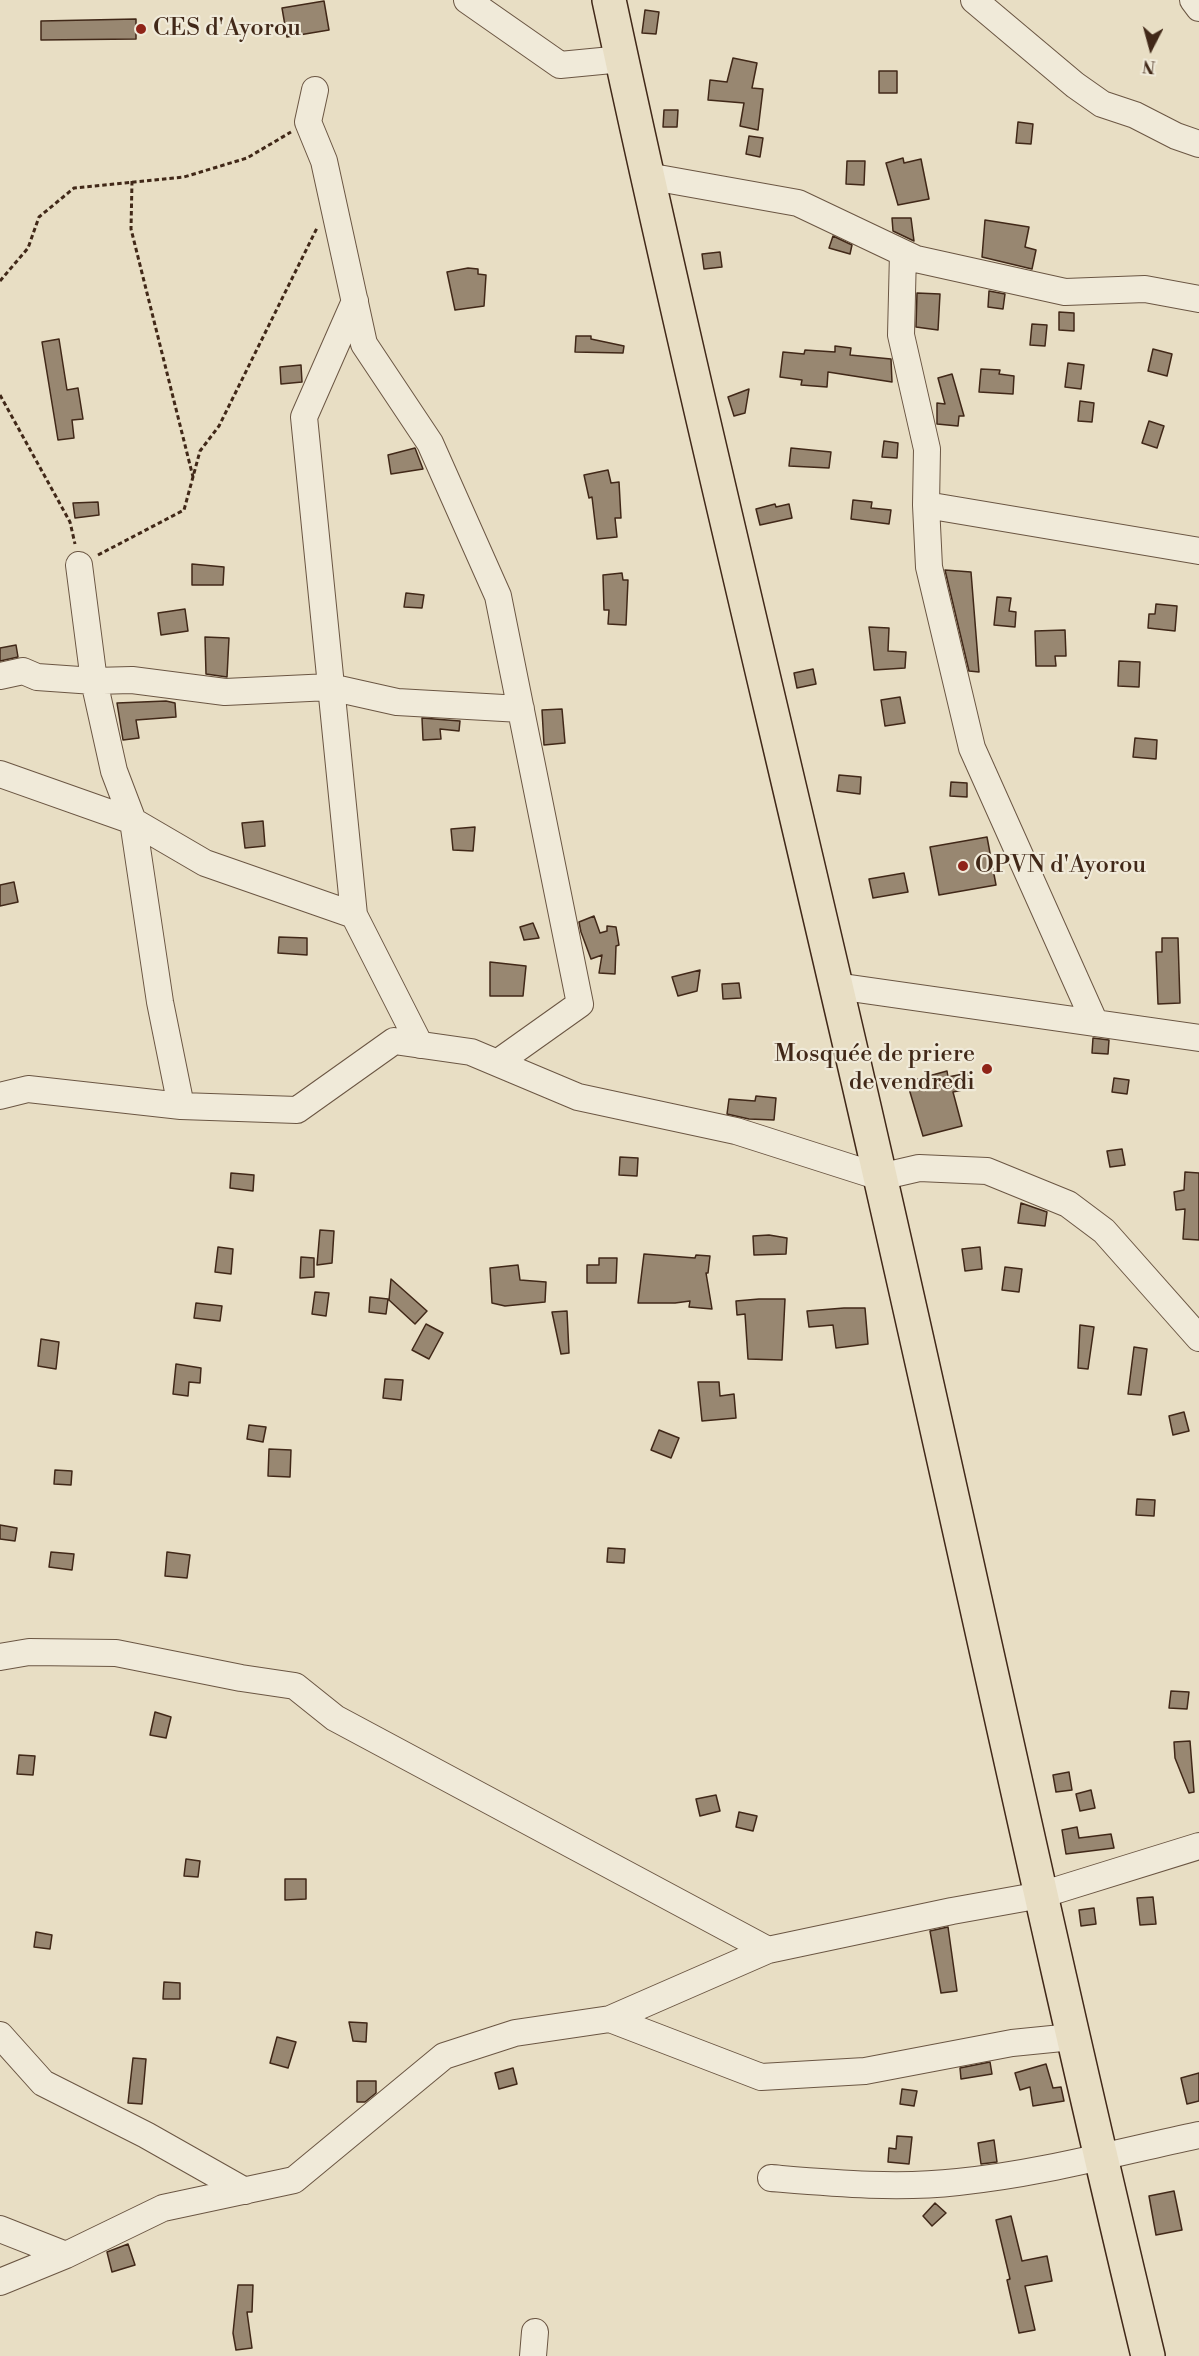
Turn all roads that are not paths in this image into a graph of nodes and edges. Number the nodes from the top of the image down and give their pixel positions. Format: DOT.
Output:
graph roads {
  1 [pos="467,0"];
  2 [pos="609,0"];
  3 [pos="974,0"];
  4 [pos="1193,0"];
  5 [pos="1199,8"];
  6 [pos="622,59"];
  7 [pos="315,90"];
  8 [pos="1199,144"];
  9 [pos="647,176"];
  10 [pos="903,253"];
  11 [pos="1199,299"];
  12 [pos="355,301"];
  13 [pos="926,505"];
  14 [pos="1199,551"];
  15 [pos="79,565"];
  16 [pos="0,676"];
  17 [pos="94,681"];
  18 [pos="330,687"];
  19 [pos="521,709"];
  20 [pos="0,774"];
  21 [pos="133,820"];
  22 [pos="354,915"];
  23 [pos="836,986"];
  24 [pos="1095,1023"];
  25 [pos="1199,1038"];
  26 [pos="420,1045"];
  27 [pos="497,1063"];
  28 [pos="0,1096"];
  29 [pos="181,1106"];
  30 [pos="880,1177"];
  31 [pos="1199,1338"];
  32 [pos="0,1657"];
  33 [pos="1199,1846"];
  34 [pos="1041,1895"];
  35 [pos="768,1950"];
  36 [pos="610,2019"];
  37 [pos="0,2035"];
  38 [pos="1072,2037"];
  39 [pos="1199,2135"];
  40 [pos="1100,2156"];
  41 [pos="771,2178"];
  42 [pos="244,2191"];
  43 [pos="0,2229"];
  44 [pos="66,2255"];
  45 [pos="0,2282"];
  46 [pos="1148,2356"];
  1 -- 6 [label="street"];
  2 -- 6 [label="main road"];
  3 -- 8 [label="street"];
  4 -- 5 [label="street"];
  6 -- 9 [label="main road"];
  7 -- 12 [label="street"];
  9 -- 10 [label="street"];
  9 -- 23 [label="main road"];
  10 -- 11 [label="street"];
  10 -- 13 [label="street"];
  12 -- 18 [label="street"];
  12 -- 19 [label="street"];
  13 -- 14 [label="street"];
  13 -- 24 [label="street"];
  15 -- 17 [label="street"];
  16 -- 17 [label="street"];
  17 -- 18 [label="street"];
  17 -- 21 [label="street"];
  18 -- 19 [label="street"];
  18 -- 22 [label="street"];
  19 -- 27 [label="street"];
  20 -- 21 [label="street"];
  21 -- 22 [label="street"];
  21 -- 29 [label="street"];
  22 -- 26 [label="street"];
  23 -- 24 [label="street"];
  23 -- 30 [label="main road"];
  24 -- 25 [label="street"];
  26 -- 27 [label="street"];
  26 -- 29 [label="street"];
  27 -- 30 [label="street"];
  28 -- 29 [label="street"];
  30 -- 31 [label="street"];
  30 -- 34 [label="main road"];
  32 -- 35 [label="street"];
  33 -- 34 [label="street"];
  34 -- 35 [label="street"];
  34 -- 38 [label="main road"];
  35 -- 36 [label="street"];
  36 -- 38 [label="street"];
  36 -- 42 [label="street"];
  37 -- 42 [label="street"];
  38 -- 40 [label="main road"];
  39 -- 40 [label="street"];
  40 -- 41 [label="street"];
  40 -- 46 [label="main road"];
  42 -- 44 [label="street"];
  43 -- 44 [label="street"];
  44 -- 45 [label="street"];
}
